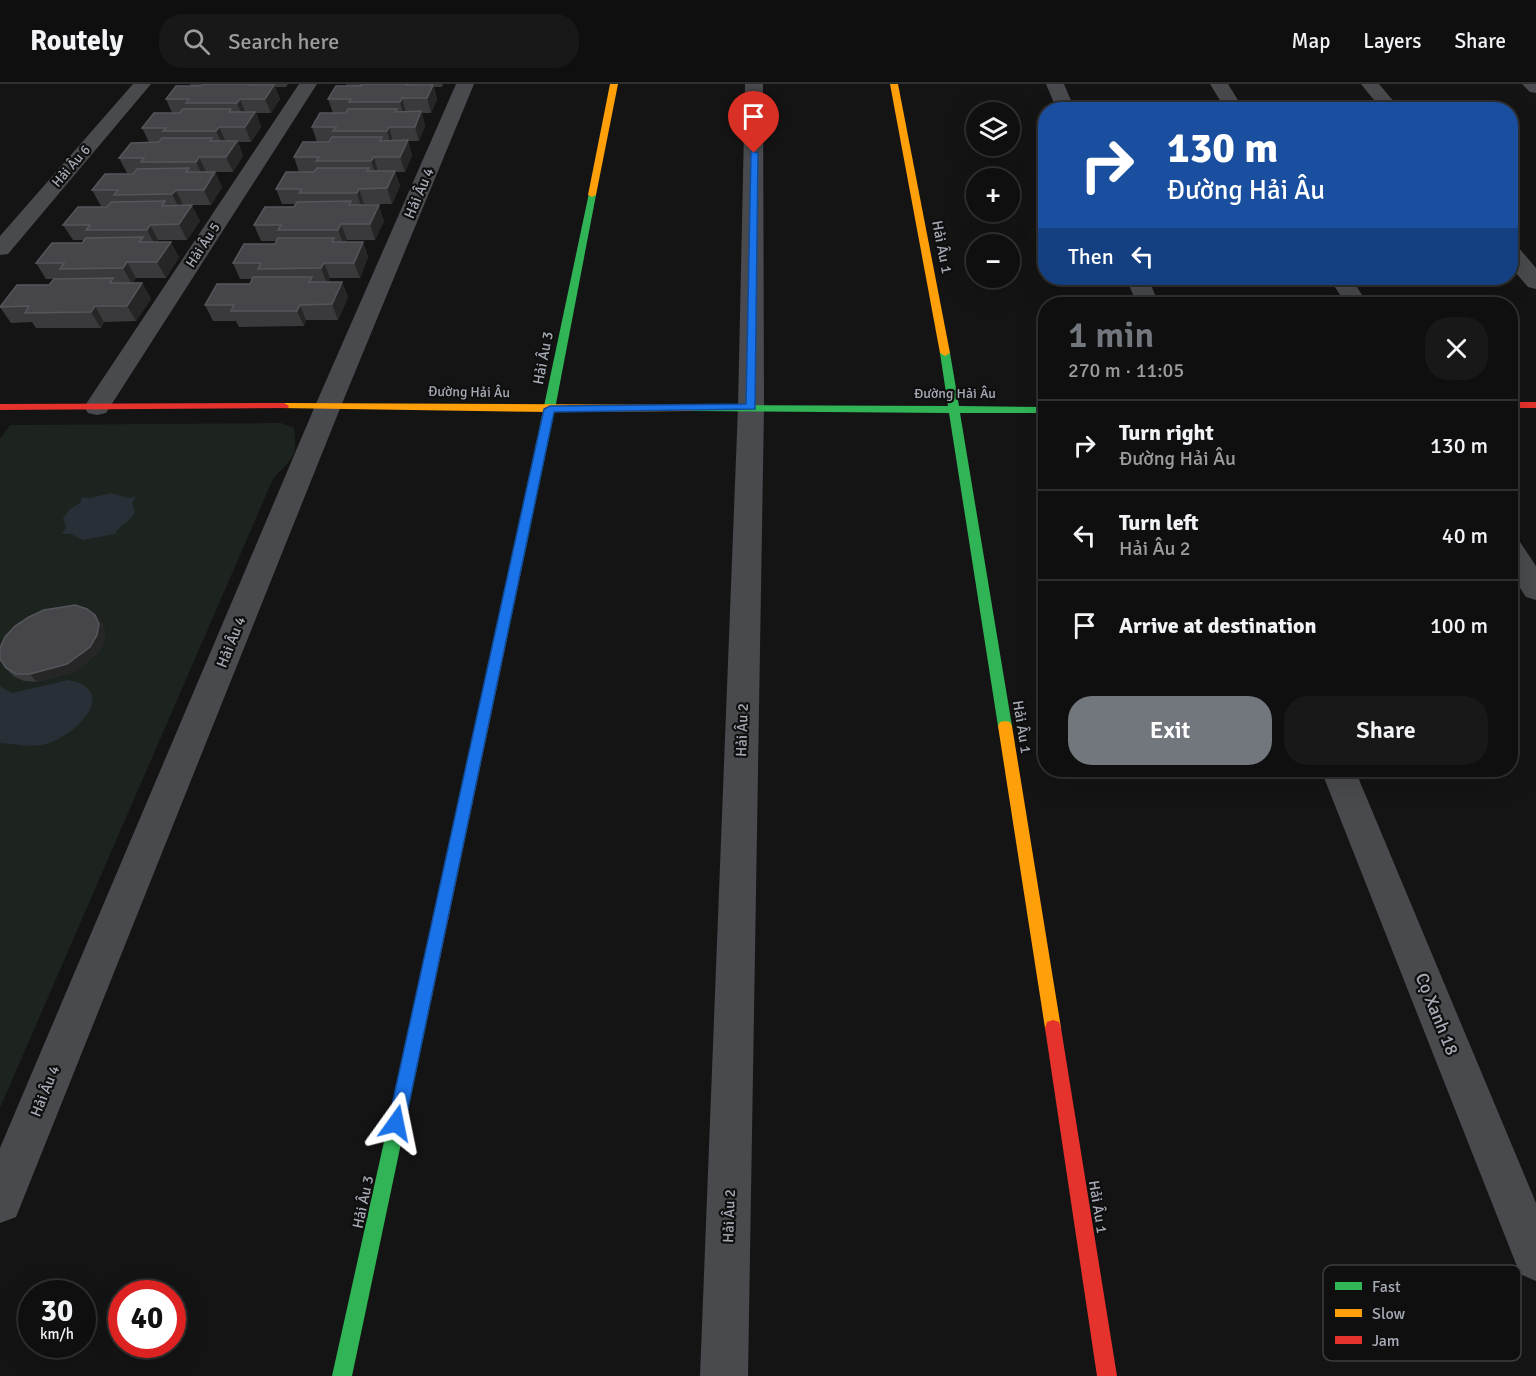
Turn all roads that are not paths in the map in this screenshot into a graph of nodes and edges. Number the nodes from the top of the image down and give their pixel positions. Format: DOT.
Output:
graph roads {
  1 [pos="142,84"];
  2 [pos="308,84"];
  3 [pos="465,84"];
  4 [pos="614,84"];
  5 [pos="754,84"];
  6 [pos="894,84"];
  7 [pos="1055,84"];
  8 [pos="1219,84"];
  9 [pos="1370,84"];
  10 [pos="1532,84"];
  11 [pos="1536,88"];
  12 [pos="1063,102"];
  13 [pos="1230,102"];
  14 [pos="1385,102"];
  15 [pos="0,249"];
  16 [pos="1518,261"];
  17 [pos="1536,282"];
  18 [pos="1518,405"];
  19 [pos="1536,405"];
  20 [pos="328,406"];
  21 [pos="0,407"];
  22 [pos="97,407"];
  23 [pos="751,407"];
  24 [pos="550,409"];
  25 [pos="956,410"];
  26 [pos="1038,410"];
  27 [pos="1518,561"];
  28 [pos="1536,589"];
  29 [pos="1341,777"];
  30 [pos="0,1201"];
  31 [pos="1536,1258"];
  32 [pos="342,1376"];
  33 [pos="724,1376"];
  34 [pos="1107,1376"];
  1 -- 15 [label="street, Hải Âu 6"];
  2 -- 22 [label="street, Hải Âu 5"];
  3 -- 20 [label="street, Hải Âu 4"];
  4 -- 24 [label="street, Hải Âu 3"];
  5 -- 23 [label="street, Hải Âu 2"];
  6 -- 25 [label="street, Hải Âu 1"];
  7 -- 12 [label="street"];
  8 -- 13 [label="street"];
  9 -- 14 [label="street"];
  10 -- 11 [label="street"];
  16 -- 17 [label="street"];
  18 -- 19 [label="street"];
  20 -- 22 [label="street, Đường Hải Âu"];
  20 -- 24 [label="street, Đường Hải Âu"];
  20 -- 30 [label="street, Hải Âu 4"];
  21 -- 22 [label="street, Đường Hải Âu"];
  23 -- 24 [label="street, Đường Hải Âu"];
  23 -- 25 [label="street, Đường Hải Âu"];
  23 -- 33 [label="street, Hải Âu 2"];
  24 -- 32 [label="street, Hải Âu 3"];
  25 -- 26 [label="street, Đường Hải Âu"];
  25 -- 34 [label="street, Hải Âu 1"];
  27 -- 28 [label="street"];
  29 -- 31 [label="street, Cọ Xanh 18"];
}
